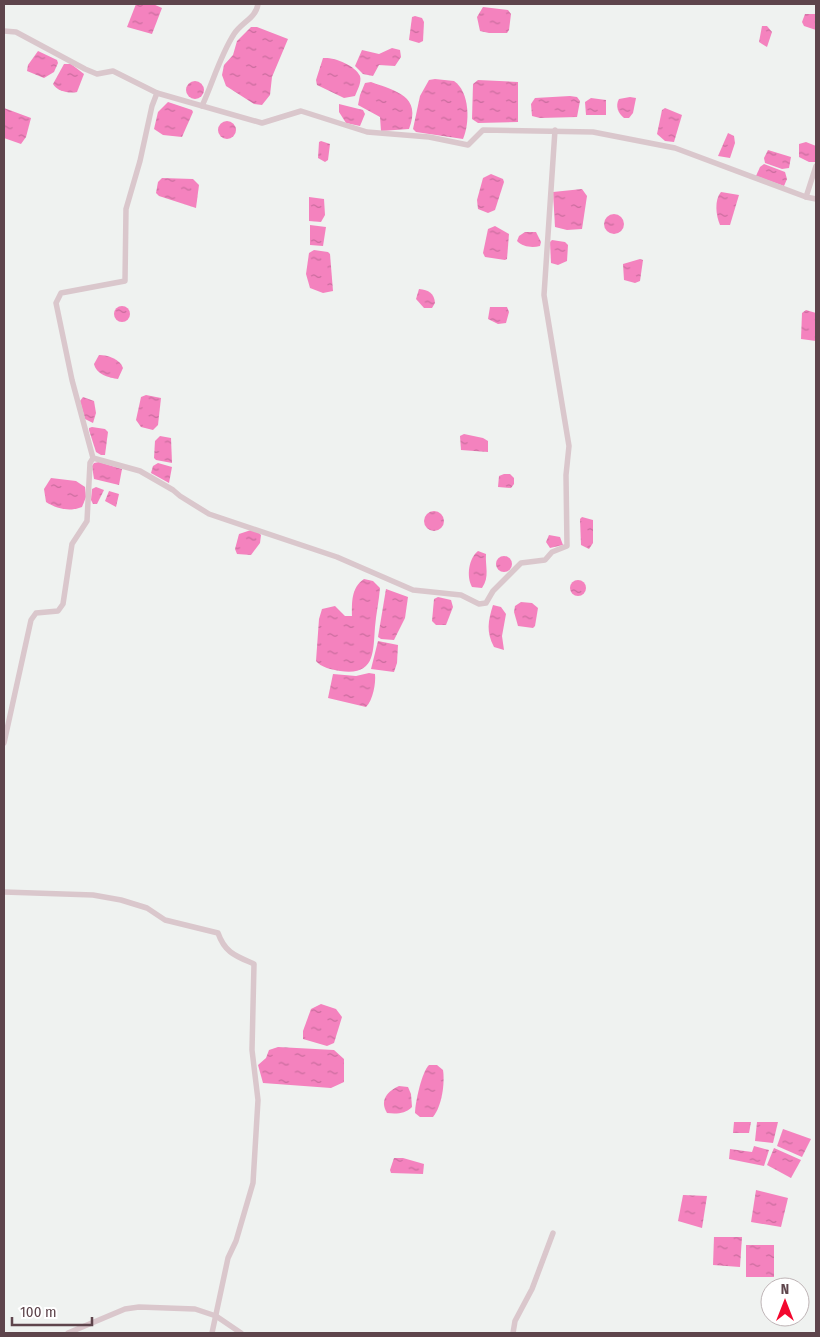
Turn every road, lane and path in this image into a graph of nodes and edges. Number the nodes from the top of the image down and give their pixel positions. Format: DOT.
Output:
graph roads {
  1 [pos="258,4"];
  2 [pos="4,31"];
  3 [pos="157,93"];
  4 [pos="202,106"];
  5 [pos="555,130"];
  6 [pos="816,166"];
  7 [pos="806,198"];
  8 [pos="816,199"];
  9 [pos="93,458"];
  10 [pos="4,743"];
  11 [pos="4,892"];
  12 [pos="553,1233"];
  13 [pos="216,1316"];
  14 [pos="68,1333"];
  15 [pos="212,1333"];
  16 [pos="241,1333"];
  17 [pos="513,1333"];
  1 -- 4 [label="street"];
  2 -- 3 [label="street"];
  3 -- 4 [label="street"];
  3 -- 9 [label="street"];
  4 -- 5 [label="street"];
  5 -- 7 [label="street"];
  5 -- 9 [label="street"];
  6 -- 7 [label="street"];
  7 -- 8 [label="street"];
  9 -- 10 [label="street"];
  11 -- 13 [label="street"];
  12 -- 17 [label="street"];
  13 -- 14 [label="street"];
  13 -- 15 [label="street"];
  13 -- 16 [label="street"];
}
